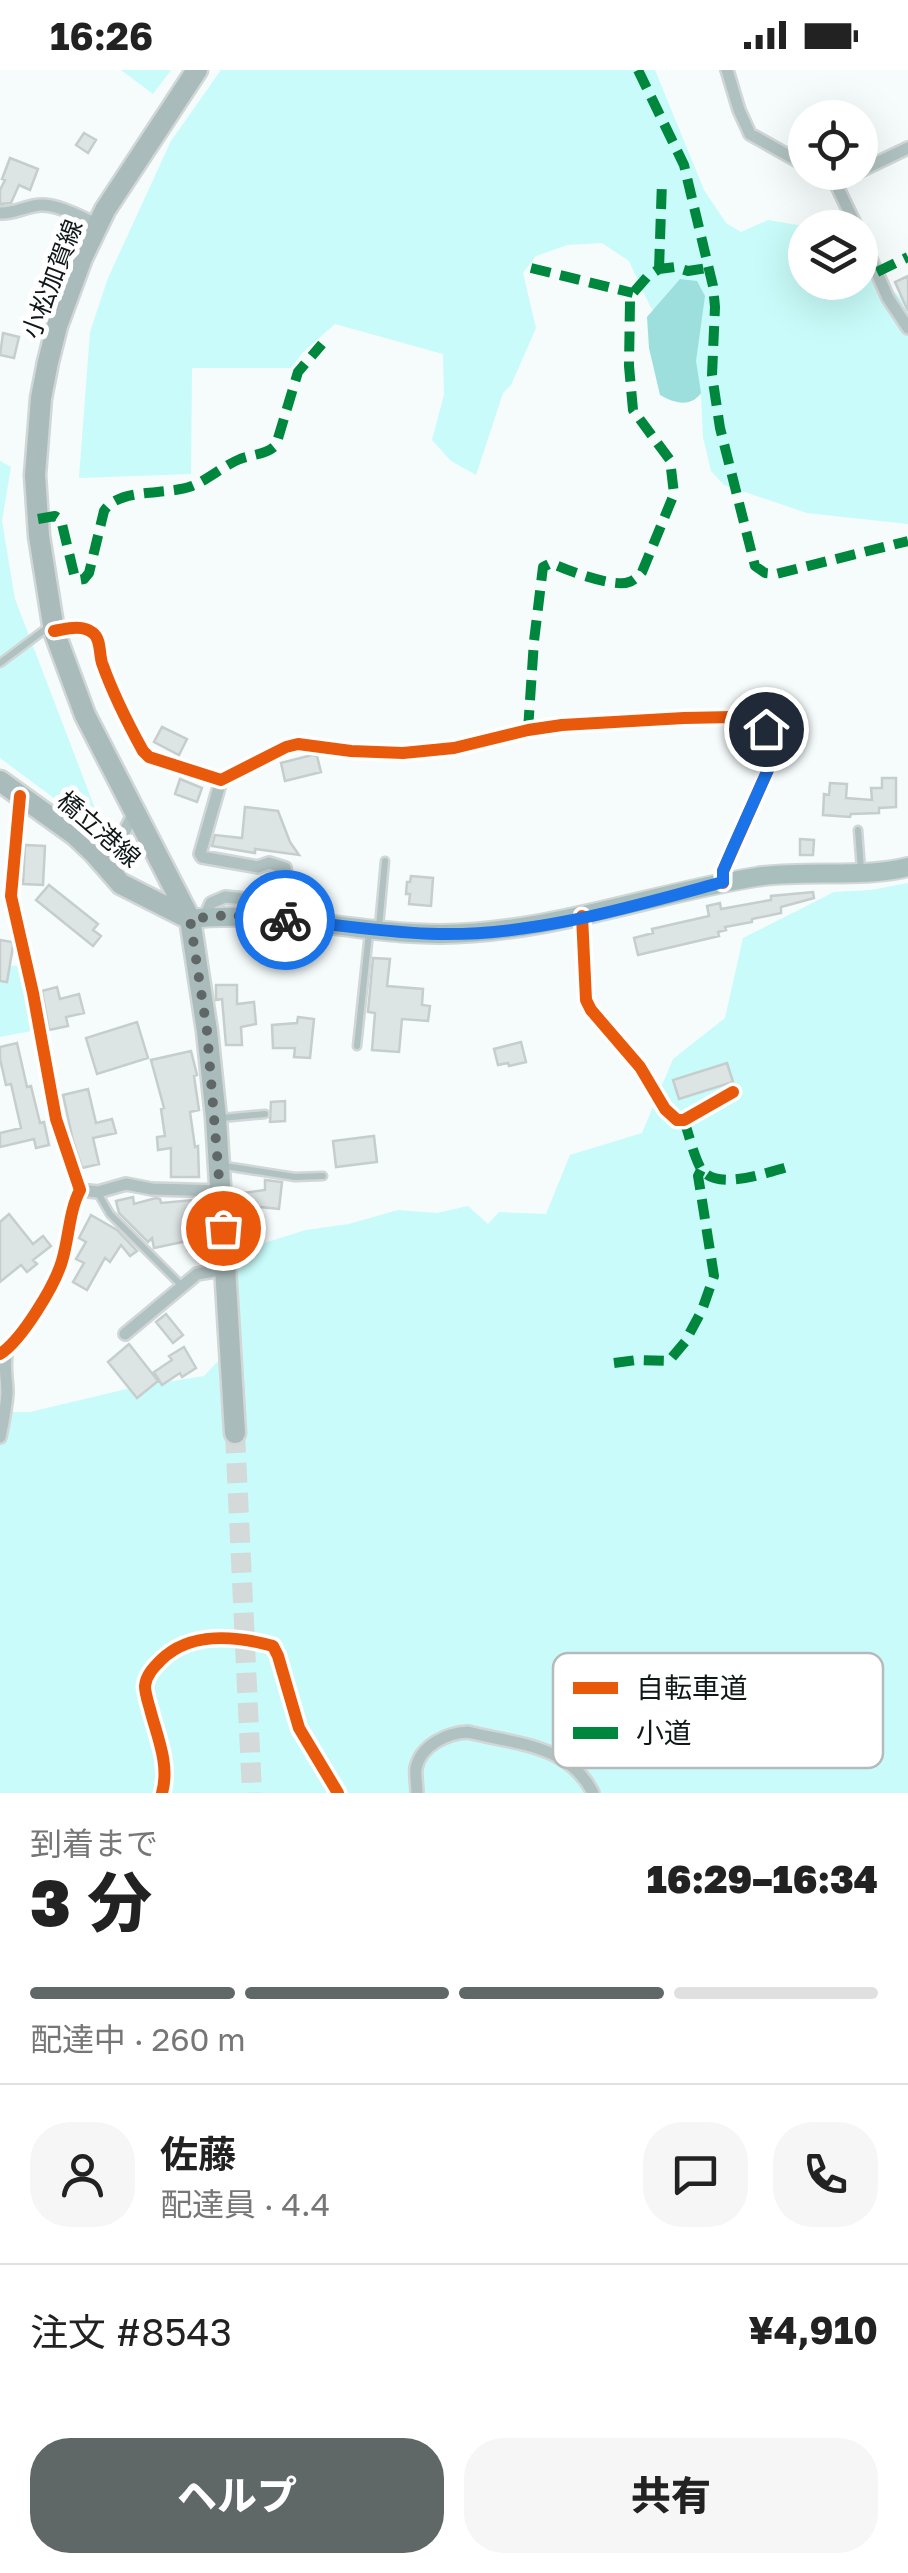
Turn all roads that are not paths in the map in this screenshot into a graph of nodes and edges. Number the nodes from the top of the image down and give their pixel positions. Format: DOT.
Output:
graph roads {
  1 [pos="197,70"];
  2 [pos="727,70"];
  3 [pos="908,148"];
  4 [pos="788,155"];
  5 [pos="878,162"];
  6 [pos="0,212"];
  7 [pos="99,225"];
  8 [pos="878,275"];
  9 [pos="908,328"];
  10 [pos="53,627"];
  11 [pos="0,663"];
  12 [pos="221,780"];
  13 [pos="0,781"];
  14 [pos="20,796"];
  15 [pos="134,812"];
  16 [pos="858,830"];
  17 [pos="94,853"];
  18 [pos="385,861"];
  19 [pos="908,867"];
  20 [pos="861,871"];
  21 [pos="723,882"];
  22 [pos="582,916"];
  23 [pos="198,918"];
  24 [pos="374,928"];
  25 [pos="356,1046"];
  26 [pos="733,1092"];
  27 [pos="265,1114"];
  28 [pos="216,1118"];
  29 [pos="219,1166"];
  30 [pos="322,1176"];
  31 [pos="80,1190"];
  32 [pos="221,1191"];
  33 [pos="98,1192"];
  34 [pos="226,1269"];
  35 [pos="181,1285"];
  36 [pos="124,1334"];
  37 [pos="3,1352"];
  38 [pos="235,1433"];
  39 [pos="0,1437"];
  40 [pos="553,1753"];
  41 [pos="575,1768"];
  42 [pos="162,1793"];
  43 [pos="338,1793"];
  44 [pos="417,1793"];
  45 [pos="593,1793"];
  1 -- 7 [label="main road, 小松加賀線"];
  2 -- 4 [label="street"];
  3 -- 5 [label="street"];
  6 -- 7 [label="street"];
  7 -- 10 [label="main road, 小松加賀線"];
  8 -- 9 [label="street"];
  10 -- 11 [label="lane"];
  10 -- 12 [label="street"];
  10 -- 15 [label="main road, 小松加賀線"];
  12 -- 21 [label="street"];
  12 -- 23 [label="street"];
  13 -- 14 [label="main road, 橋立港線"];
  14 -- 17 [label="main road, 橋立港線"];
  14 -- 31 [label="street"];
  15 -- 17 [label="street"];
  15 -- 23 [label="main road, 小松加賀線"];
  16 -- 20 [label="lane"];
  17 -- 23 [label="main road, 橋立港線"];
  18 -- 24 [label="lane"];
  19 -- 20 [label="street"];
  20 -- 21 [label="street"];
  21 -- 22 [label="street"];
  22 -- 24 [label="street"];
  22 -- 26 [label="street"];
  23 -- 24 [label="street"];
  23 -- 28 [label="main road"];
  24 -- 25 [label="lane"];
  27 -- 28 [label="lane"];
  28 -- 29 [label="main road"];
  29 -- 30 [label="lane"];
  29 -- 32 [label="main road"];
  31 -- 33 [label="street"];
  31 -- 37 [label="street"];
  32 -- 33 [label="street"];
  32 -- 34 [label="main road"];
  33 -- 35 [label="lane"];
  34 -- 35 [label="street"];
  34 -- 38 [label="main road"];
  35 -- 36 [label="street"];
  37 -- 39 [label="street"];
  40 -- 44 [label="street"];
  41 -- 45 [label="street"];
  42 -- 43 [label="street"];
}
